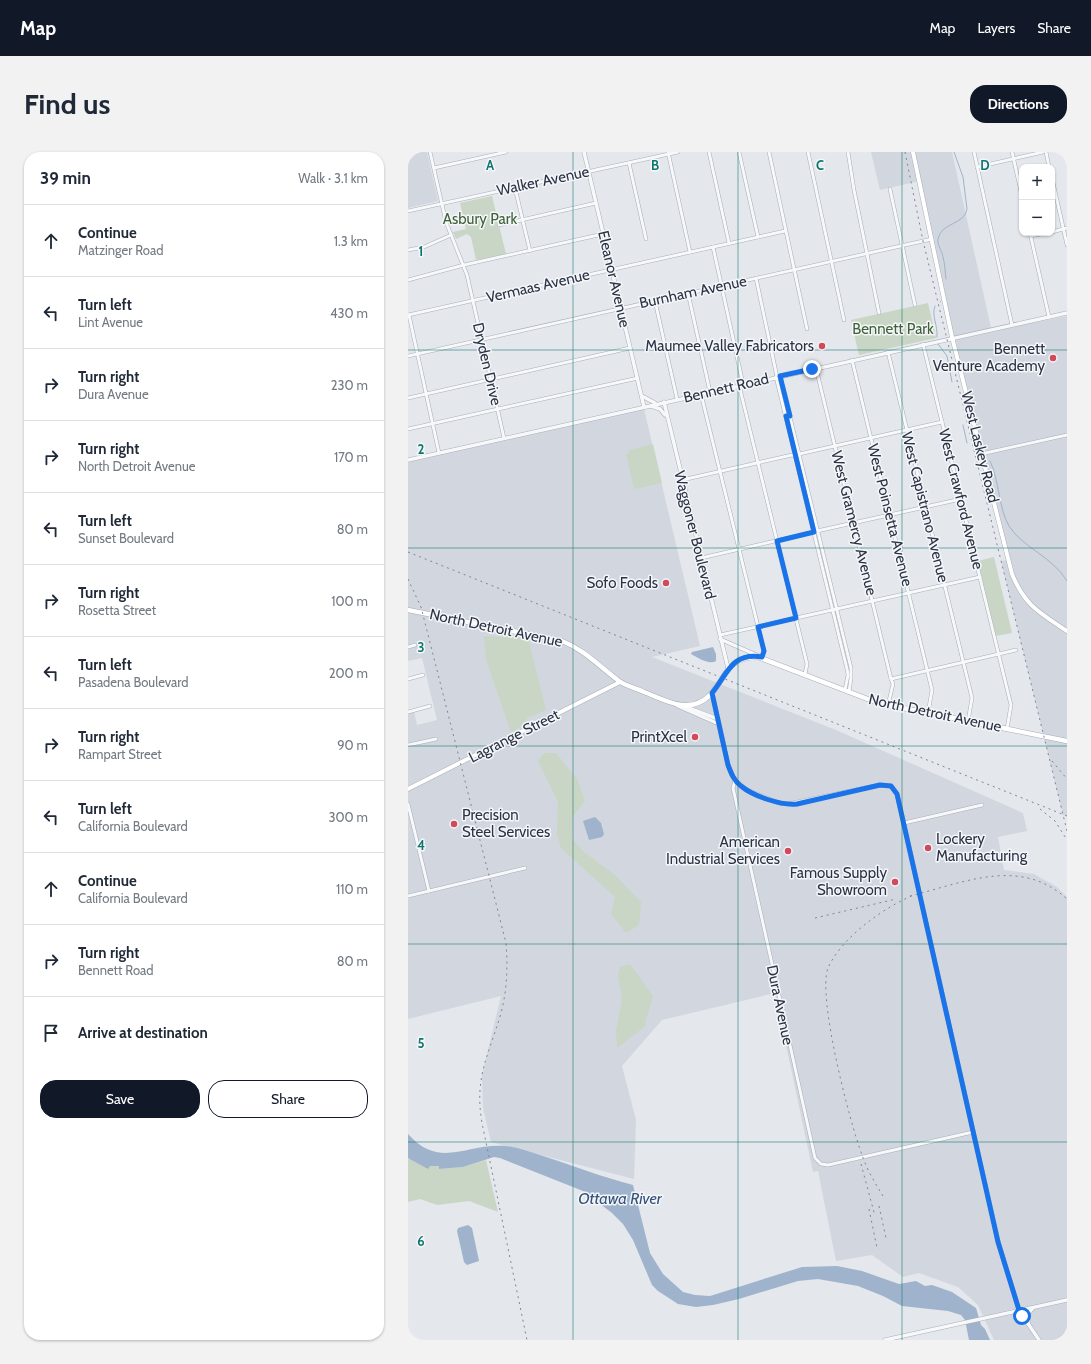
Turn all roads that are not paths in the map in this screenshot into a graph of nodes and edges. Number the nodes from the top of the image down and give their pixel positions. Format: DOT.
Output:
graph roads {
  1 [pos="430,152"];
  2 [pos="506,152"];
  3 [pos="584,152"];
  4 [pos="678,152"];
  5 [pos="709,152"];
  6 [pos="739,152"];
  7 [pos="769,152"];
  8 [pos="808,152"];
  9 [pos="848,152"];
  10 [pos="913,152"];
  11 [pos="974,152"];
  12 [pos="1012,152"];
  13 [pos="1043,152"];
  14 [pos="1046,152"];
  15 [pos="668,153"];
  16 [pos="1014,158"];
  17 [pos="629,163"];
  18 [pos="1049,164"];
  19 [pos="977,167"];
  20 [pos="434,168"];
  21 [pos="589,171"];
  22 [pos="1019,182"];
  23 [pos="515,188"];
  24 [pos="890,189"];
  25 [pos="1055,190"];
  26 [pos="596,203"];
  27 [pos="442,204"];
  28 [pos="408,211"];
  29 [pos="522,220"];
  30 [pos="499,225"];
  31 [pos="1065,229"];
  32 [pos="785,231"];
  33 [pos="1055,231"];
  34 [pos="603,234"];
  35 [pos="451,235"];
  36 [pos="1031,236"];
  37 [pos="758,237"];
  38 [pos="646,239"];
  39 [pos="932,239"];
  40 [pos="729,244"];
  41 [pos="1067,245"];
  42 [pos="902,246"];
  43 [pos="713,247"];
  44 [pos="408,250"];
  45 [pos="530,251"];
  46 [pos="690,252"];
  47 [pos="867,254"];
  48 [pos="831,262"];
  49 [pos="464,265"];
  50 [pos="612,270"];
  51 [pos="794,270"];
  52 [pos="756,278"];
  53 [pos="408,280"];
  54 [pos="722,286"];
  55 [pos="688,293"];
  56 [pos="473,301"];
  57 [pos="655,301"];
  58 [pos="915,305"];
  59 [pos="621,308"];
  60 [pos="879,312"];
  61 [pos="1067,313"];
  62 [pos="409,315"];
  63 [pos="1049,317"];
  64 [pos="844,320"];
  65 [pos="1012,325"];
  66 [pos="807,328"];
  67 [pos="952,337"];
  68 [pos="482,339"];
  69 [pos="923,344"];
  70 [pos="630,348"];
  71 [pos="888,352"];
  72 [pos="418,354"];
  73 [pos="408,356"];
  74 [pos="852,360"];
  75 [pos="816,368"];
  76 [pos="778,377"];
  77 [pos="638,378"];
  78 [pos="491,379"];
  79 [pos="741,385"];
  80 [pos="710,392"];
  81 [pos="427,394"];
  82 [pos="641,394"];
  83 [pos="701,394"];
  84 [pos="408,398"];
  85 [pos="676,399"];
  86 [pos="664,402"];
  87 [pos="656,404"];
  88 [pos="646,406"];
  89 [pos="498,409"];
  90 [pos="667,417"];
  91 [pos="942,422"];
  92 [pos="433,424"];
  93 [pos="408,430"];
  94 [pos="906,430"];
  95 [pos="1067,435"];
  96 [pos="504,438"];
  97 [pos="871,438"];
  98 [pos="835,446"];
  99 [pos="439,453"];
  100 [pos="797,454"];
  101 [pos="981,454"];
  102 [pos="408,460"];
  103 [pos="758,463"];
  104 [pos="720,472"];
  105 [pos="682,480"];
  106 [pos="961,499"];
  107 [pos="925,507"];
  108 [pos="890,515"];
  109 [pos="854,523"];
  110 [pos="816,532"];
  111 [pos="777,541"];
  112 [pos="739,549"];
  113 [pos="701,558"];
  114 [pos="980,577"];
  115 [pos="944,585"];
  116 [pos="909,593"];
  117 [pos="873,601"];
  118 [pos="408,610"];
  119 [pos="835,610"];
  120 [pos="796,618"];
  121 [pos="758,627"];
  122 [pos="1065,627"];
  123 [pos="1067,631"];
  124 [pos="720,637"];
  125 [pos="415,645"];
  126 [pos="408,647"];
  127 [pos="1016,650"];
  128 [pos="999,654"];
  129 [pos="762,657"];
  130 [pos="963,662"];
  131 [pos="728,668"];
  132 [pos="928,670"];
  133 [pos="805,674"];
  134 [pos="422,675"];
  135 [pos="408,679"];
  136 [pos="892,679"];
  137 [pos="620,682"];
  138 [pos="847,691"];
  139 [pos="712,693"];
  140 [pos="888,705"];
  141 [pos="430,706"];
  142 [pos="681,706"];
  143 [pos="408,712"];
  144 [pos="928,713"];
  145 [pos="968,721"];
  146 [pos="718,722"];
  147 [pos="1007,729"];
  148 [pos="436,739"];
  149 [pos="1067,741"];
  150 [pos="408,745"];
  151 [pos="735,781"];
  152 [pos="408,789"];
  153 [pos="408,804"];
  154 [pos="982,806"];
  155 [pos="904,823"];
  156 [pos="525,868"];
  157 [pos="429,891"];
  158 [pos="408,896"];
  159 [pos="973,1132"];
  160 [pos="1067,1300"];
  161 [pos="1035,1307"];
  162 [pos="1019,1310"];
  163 [pos="1030,1326"];
  164 [pos="885,1340"];
  165 [pos="1039,1340"];
  1 -- 20 [label="street, Dryden Drive"];
  2 -- 20 [label="street"];
  3 -- 21 [label="street, Eleanor Avenue"];
  4 -- 15 [label="street, Walker Avenue"];
  5 -- 40 [label="street"];
  6 -- 37 [label="street"];
  7 -- 32 [label="street"];
  8 -- 48 [label="street"];
  9 -- 47 [label="street"];
  10 -- 39 [label="main road, West Laskey Road"];
  11 -- 19 [label="street"];
  12 -- 16 [label="street"];
  13 -- 16 [label="street"];
  14 -- 18 [label="street"];
  15 -- 17 [label="street, Walker Avenue"];
  15 -- 46 [label="street"];
  16 -- 19 [label="street"];
  16 -- 22 [label="street"];
  17 -- 21 [label="street, Walker Avenue"];
  17 -- 38 [label="street"];
  19 -- 65 [label="street"];
  20 -- 27 [label="street, Dryden Drive"];
  21 -- 23 [label="street, Walker Avenue"];
  21 -- 26 [label="street, Eleanor Avenue"];
  23 -- 27 [label="street, Walker Avenue"];
  23 -- 29 [label="street"];
  24 -- 42 [label="street"];
  25 -- 31 [label="street"];
  26 -- 29 [label="street"];
  26 -- 34 [label="street, Eleanor Avenue"];
  27 -- 28 [label="street, Walker Avenue"];
  27 -- 35 [label="street, Dryden Drive"];
  29 -- 30 [label="street"];
  29 -- 45 [label="street"];
  31 -- 33 [label="street"];
  31 -- 41 [label="street"];
  32 -- 37 [label="street, Vermaas Avenue"];
  32 -- 51 [label="street"];
  34 -- 45 [label="street"];
  34 -- 50 [label="street, Eleanor Avenue"];
  35 -- 44 [label="street"];
  35 -- 49 [label="street, Dryden Drive"];
  36 -- 63 [label="street"];
  37 -- 40 [label="street, Vermaas Avenue"];
  39 -- 42 [label="street, Burnham Avenue"];
  39 -- 67 [label="main road, West Laskey Road"];
  40 -- 43 [label="street, Vermaas Avenue"];
  42 -- 47 [label="street, Burnham Avenue"];
  42 -- 58 [label="street"];
  43 -- 46 [label="street, Vermaas Avenue"];
  43 -- 54 [label="street"];
  45 -- 49 [label="street"];
  46 -- 50 [label="street, Vermaas Avenue"];
  47 -- 48 [label="street, Burnham Avenue"];
  47 -- 60 [label="street"];
  48 -- 51 [label="street, Burnham Avenue"];
  48 -- 64 [label="street"];
  49 -- 53 [label="street"];
  49 -- 56 [label="street, Dryden Drive"];
  50 -- 56 [label="street, Vermaas Avenue"];
  50 -- 59 [label="street, Eleanor Avenue"];
  51 -- 52 [label="street, Burnham Avenue"];
  51 -- 66 [label="street"];
  52 -- 54 [label="street, Burnham Avenue"];
  52 -- 76 [label="street"];
  54 -- 55 [label="street, Burnham Avenue"];
  54 -- 79 [label="street"];
  55 -- 57 [label="street, Burnham Avenue"];
  55 -- 80 [label="street"];
  56 -- 62 [label="street, Vermaas Avenue"];
  56 -- 68 [label="street, Dryden Drive"];
  57 -- 59 [label="street, Burnham Avenue"];
  57 -- 85 [label="street"];
  59 -- 68 [label="street, Burnham Avenue"];
  59 -- 70 [label="street, Eleanor Avenue"];
  61 -- 63 [label="street, Bennett Road"];
  62 -- 72 [label="street"];
  63 -- 65 [label="street, Bennett Road"];
  65 -- 67 [label="street, Bennett Road"];
  67 -- 69 [label="street, Bennett Road"];
  67 -- 101 [label="main road, West Laskey Road"];
  68 -- 72 [label="street, Burnham Avenue"];
  68 -- 78 [label="street, Dryden Drive"];
  69 -- 71 [label="street, Bennett Road"];
  69 -- 91 [label="street, West Crawford Avenue"];
  70 -- 77 [label="street, Eleanor Avenue"];
  70 -- 78 [label="street"];
  71 -- 74 [label="street, Bennett Road"];
  71 -- 94 [label="street, West Capistrano Avenue"];
  72 -- 73 [label="street, Burnham Avenue"];
  72 -- 81 [label="street"];
  74 -- 75 [label="street, Bennett Road"];
  74 -- 97 [label="street, West Poinsetta Avenue"];
  75 -- 76 [label="street, Bennett Road"];
  75 -- 98 [label="street, West Gramercy Avenue"];
  76 -- 79 [label="street, Bennett Road"];
  76 -- 100 [label="street"];
  77 -- 82 [label="street, Eleanor Avenue"];
  77 -- 89 [label="street"];
  78 -- 81 [label="street"];
  78 -- 89 [label="street, Dryden Drive"];
  79 -- 80 [label="street, Bennett Road"];
  79 -- 103 [label="street"];
  80 -- 83 [label="street, Bennett Road"];
  81 -- 84 [label="street"];
  81 -- 92 [label="street"];
  82 -- 87 [label="street"];
  82 -- 88 [label="street, Eleanor Avenue"];
  83 -- 85 [label="street, Bennett Road"];
  83 -- 104 [label="street"];
  85 -- 86 [label="street, Bennett Road"];
  86 -- 87 [label="street, Bennett Road"];
  86 -- 90 [label="street, Waggoner Boulevard"];
  87 -- 88 [label="street, Bennett Road"];
  88 -- 90 [label="street"];
  88 -- 96 [label="street, Bennett Road"];
  89 -- 92 [label="street"];
  89 -- 96 [label="street, Dryden Drive"];
  90 -- 105 [label="street, Waggoner Boulevard"];
  91 -- 94 [label="street"];
  91 -- 106 [label="street, West Crawford Avenue"];
  92 -- 93 [label="street"];
  92 -- 99 [label="street"];
  94 -- 97 [label="street"];
  94 -- 107 [label="street, West Capistrano Avenue"];
  95 -- 101 [label="street"];
  96 -- 99 [label="street, Bennett Road"];
  97 -- 98 [label="street"];
  97 -- 108 [label="street, West Poinsetta Avenue"];
  98 -- 100 [label="street"];
  98 -- 109 [label="street, West Gramercy Avenue"];
  99 -- 102 [label="street, Bennett Road"];
  100 -- 103 [label="street"];
  100 -- 110 [label="street"];
  101 -- 122 [label="main road, West Laskey Road"];
  103 -- 104 [label="street"];
  103 -- 111 [label="street"];
  104 -- 105 [label="street"];
  104 -- 112 [label="street"];
  105 -- 113 [label="street, Waggoner Boulevard"];
  106 -- 107 [label="street"];
  106 -- 114 [label="street, West Crawford Avenue"];
  107 -- 108 [label="street"];
  107 -- 115 [label="street, West Capistrano Avenue"];
  108 -- 109 [label="street"];
  108 -- 116 [label="street, West Poinsetta Avenue"];
  109 -- 110 [label="street"];
  109 -- 117 [label="street, West Gramercy Avenue"];
  110 -- 111 [label="street"];
  110 -- 119 [label="street"];
  111 -- 112 [label="street"];
  111 -- 120 [label="street"];
  112 -- 113 [label="street"];
  112 -- 121 [label="street"];
  113 -- 124 [label="street, Waggoner Boulevard"];
  114 -- 115 [label="street"];
  114 -- 128 [label="street, West Crawford Avenue"];
  115 -- 116 [label="street"];
  115 -- 130 [label="street, West Capistrano Avenue"];
  116 -- 117 [label="street"];
  116 -- 132 [label="street, West Poinsetta Avenue"];
  117 -- 119 [label="street"];
  117 -- 136 [label="street, West Gramercy Avenue"];
  118 -- 137 [label="main road, North Detroit Avenue"];
  119 -- 120 [label="street"];
  119 -- 138 [label="street"];
  120 -- 121 [label="street"];
  120 -- 133 [label="street"];
  121 -- 124 [label="street"];
  121 -- 129 [label="street"];
  122 -- 123 [label="main road, West Laskey Road"];
  124 -- 129 [label="street, North Detroit Avenue"];
  124 -- 131 [label="street, Waggoner Boulevard"];
  125 -- 126 [label="street"];
  127 -- 128 [label="street"];
  128 -- 130 [label="street"];
  128 -- 147 [label="street, West Crawford Avenue"];
  129 -- 131 [label="main road, North Detroit Avenue"];
  129 -- 133 [label="main road, North Detroit Avenue"];
  130 -- 132 [label="street"];
  130 -- 145 [label="street, West Capistrano Avenue"];
  131 -- 139 [label="main road, North Detroit Avenue"];
  132 -- 136 [label="street"];
  132 -- 144 [label="street, West Poinsetta Avenue"];
  133 -- 138 [label="main road, North Detroit Avenue"];
  134 -- 135 [label="street"];
  136 -- 140 [label="street"];
  137 -- 142 [label="main road, North Detroit Avenue"];
  137 -- 152 [label="main road, Lagrange Street"];
  138 -- 140 [label="main road, North Detroit Avenue"];
  139 -- 142 [label="main road, North Detroit Avenue"];
  139 -- 146 [label="street, Dura Avenue"];
  140 -- 144 [label="main road, North Detroit Avenue"];
  141 -- 143 [label="street"];
  142 -- 146 [label="street"];
  144 -- 145 [label="main road, North Detroit Avenue"];
  145 -- 147 [label="main road, North Detroit Avenue"];
  146 -- 151 [label="street, Dura Avenue"];
  147 -- 149 [label="main road, North Detroit Avenue"];
  148 -- 150 [label="street"];
  151 -- 155 [label="street"];
  151 -- 159 [label="street, Dura Avenue"];
  153 -- 157 [label="street"];
  154 -- 155 [label="street"];
  155 -- 159 [label="street"];
  156 -- 157 [label="street"];
  157 -- 158 [label="street"];
  159 -- 162 [label="street"];
  160 -- 161 [label="street"];
  161 -- 162 [label="street"];
  161 -- 163 [label="street"];
  162 -- 163 [label="street"];
  162 -- 164 [label="street"];
  163 -- 165 [label="street"];
}
